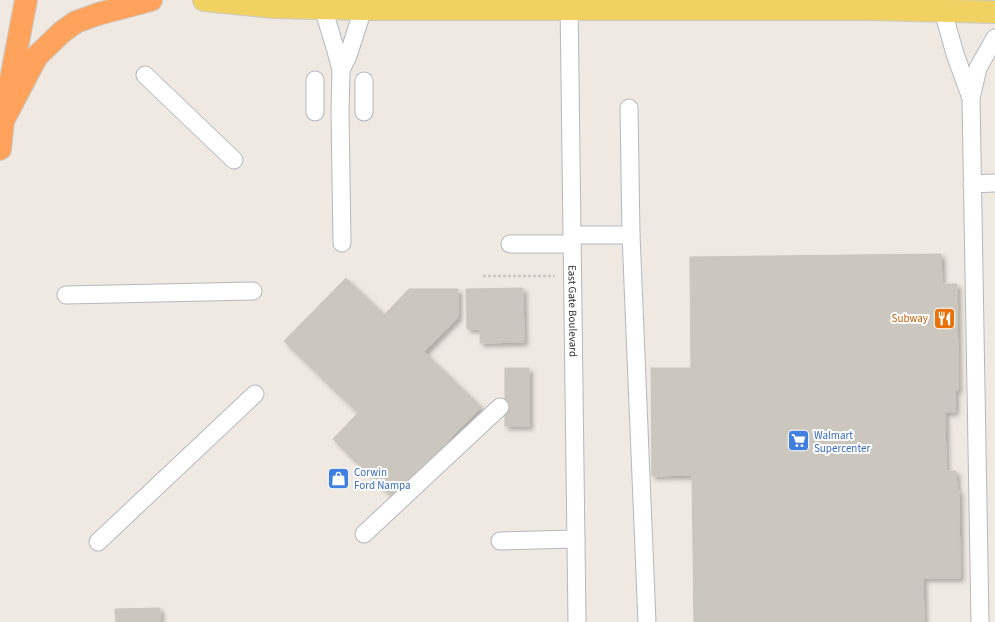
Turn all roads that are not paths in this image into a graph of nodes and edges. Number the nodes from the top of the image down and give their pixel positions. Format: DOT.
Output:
graph roads {
  1 [pos="26,0"];
  2 [pos="151,0"];
  3 [pos="204,0"];
  4 [pos="569,5"];
  5 [pos="956,7"];
  6 [pos="323,8"];
  7 [pos="363,9"];
  8 [pos="995,12"];
  9 [pos="995,38"];
  10 [pos="341,70"];
  11 [pos="144,75"];
  12 [pos="315,80"];
  13 [pos="364,81"];
  14 [pos="971,98"];
  15 [pos="629,108"];
  16 [pos="315,112"];
  17 [pos="364,112"];
  18 [pos="3,121"];
  19 [pos="0,150"];
  20 [pos="234,160"];
  21 [pos="995,183"];
  22 [pos="972,184"];
  23 [pos="631,235"];
  24 [pos="572,240"];
  25 [pos="342,243"];
  26 [pos="510,244"];
  27 [pos="253,291"];
  28 [pos="66,295"];
  29 [pos="255,394"];
  30 [pos="500,407"];
  31 [pos="364,534"];
  32 [pos="576,539"];
  33 [pos="500,541"];
  34 [pos="98,542"];
  35 [pos="577,622"];
  36 [pos="647,622"];
  37 [pos="980,622"];
  1 -- 18 [label="highway"];
  2 -- 18 [label="highway"];
  3 -- 6 [label="main road"];
  4 -- 5 [label="main road"];
  4 -- 7 [label="main road"];
  4 -- 24 [label="street, East Gate Boulevard"];
  5 -- 8 [label="main road"];
  5 -- 14 [label="street"];
  6 -- 7 [label="main road"];
  6 -- 10 [label="street"];
  7 -- 10 [label="street"];
  9 -- 14 [label="street"];
  10 -- 25 [label="street"];
  11 -- 20 [label="street"];
  12 -- 16 [label="street"];
  13 -- 17 [label="street"];
  14 -- 22 [label="street"];
  15 -- 23 [label="street"];
  18 -- 19 [label="highway"];
  21 -- 22 [label="street"];
  22 -- 37 [label="street"];
  23 -- 24 [label="street"];
  23 -- 36 [label="street"];
  24 -- 26 [label="street"];
  24 -- 32 [label="street, East Gate Boulevard"];
  27 -- 28 [label="street"];
  29 -- 34 [label="street"];
  30 -- 31 [label="street"];
  32 -- 33 [label="street"];
  32 -- 35 [label="street, East Gate Boulevard"];
}
